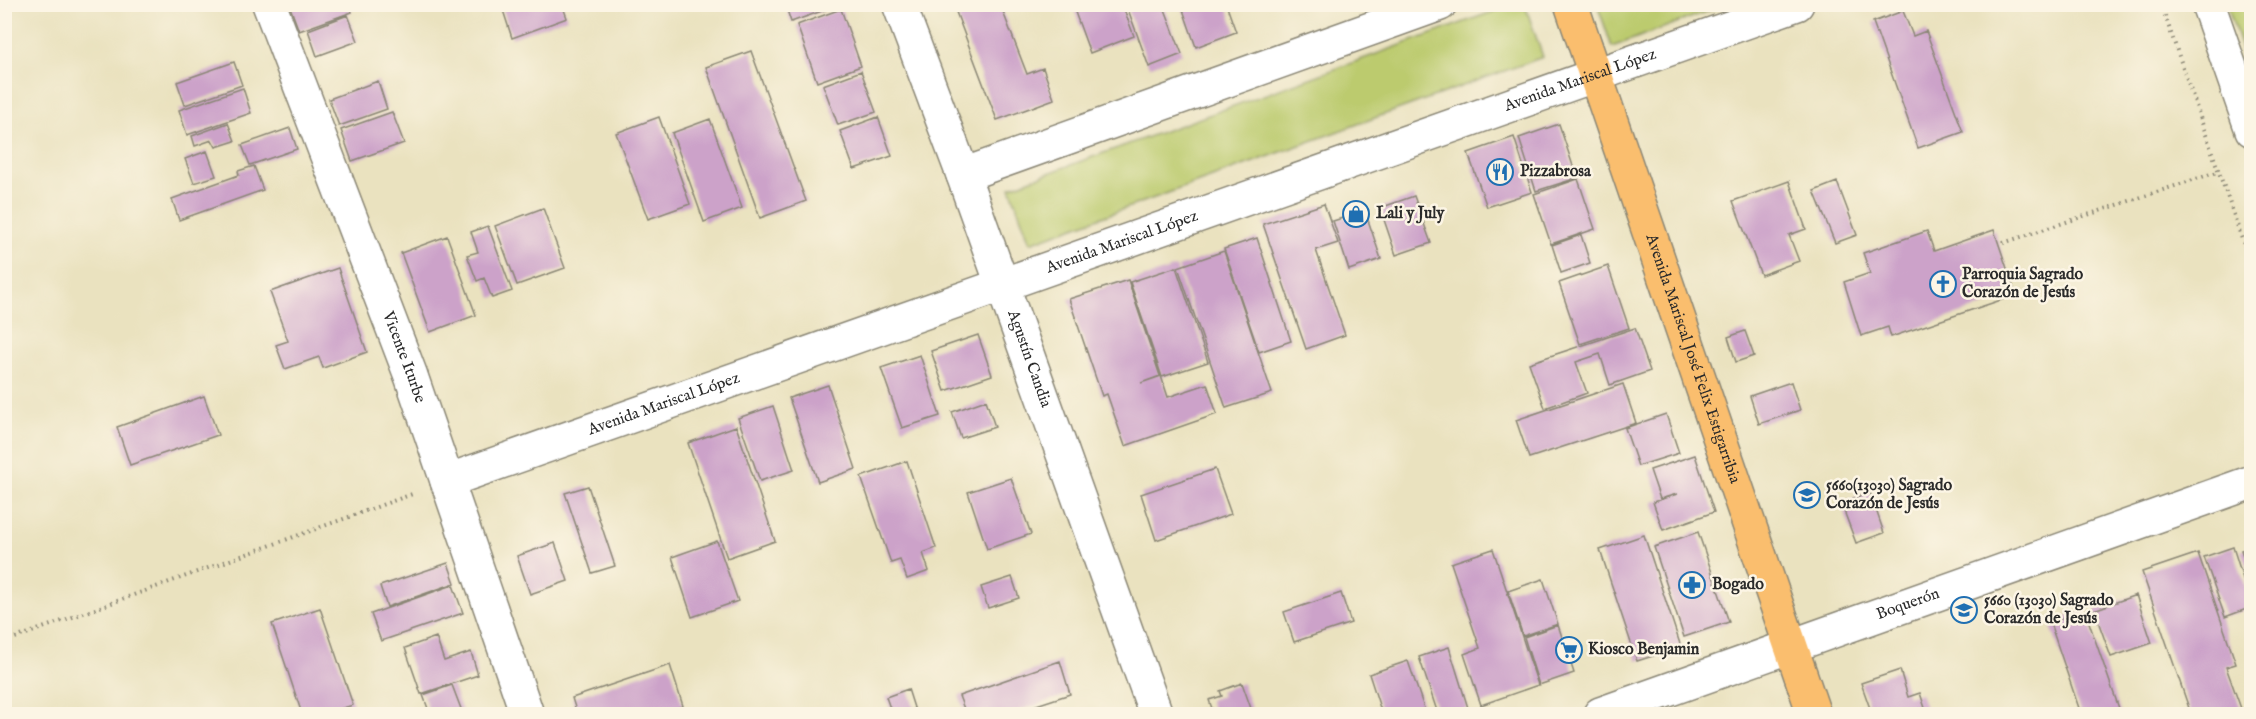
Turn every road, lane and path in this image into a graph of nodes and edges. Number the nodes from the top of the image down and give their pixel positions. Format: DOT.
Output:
graph roads {
  1 [pos="269,4"];
  2 [pos="899,4"];
  3 [pos="1440,4"];
  4 [pos="1571,4"];
  5 [pos="1797,4"];
  6 [pos="2161,4"];
  7 [pos="2208,4"];
  8 [pos="1594,76"];
  9 [pos="2252,130"];
  10 [pos="2217,172"];
  11 [pos="963,175"];
  12 [pos="2003,243"];
  13 [pos="2252,268"];
  14 [pos="1002,285"];
  15 [pos="447,481"];
  16 [pos="2252,482"];
  17 [pos="4,642"];
  18 [pos="1791,647"];
  19 [pos="527,714"];
  20 [pos="1156,714"];
  21 [pos="1600,714"];
  22 [pos="1814,714"];
  1 -- 15 [label="street, Vicente Iturbe"];
  2 -- 11 [label="street, Agustín Candia"];
  3 -- 11 [label="street"];
  4 -- 8 [label="main road, Avenida Mariscal José Felix Estigarribia"];
  5 -- 8 [label="street, Avenida Mariscal López"];
  6 -- 10 [label="path"];
  7 -- 9 [label="street"];
  8 -- 14 [label="street, Avenida Mariscal López"];
  8 -- 18 [label="main road, Avenida Mariscal José Felix Estigarribia"];
  10 -- 12 [label="path"];
  10 -- 13 [label="path"];
  11 -- 14 [label="street, Agustín Candia"];
  14 -- 15 [label="street, Avenida Mariscal López"];
  14 -- 20 [label="street, Agustín Candia"];
  15 -- 17 [label="path"];
  15 -- 19 [label="street, Vicente Iturbe"];
  16 -- 18 [label="street, Boquerón"];
  18 -- 21 [label="street, Boquerón"];
  18 -- 22 [label="main road, Avenida Mariscal José Felix Estigarribia"];
}
